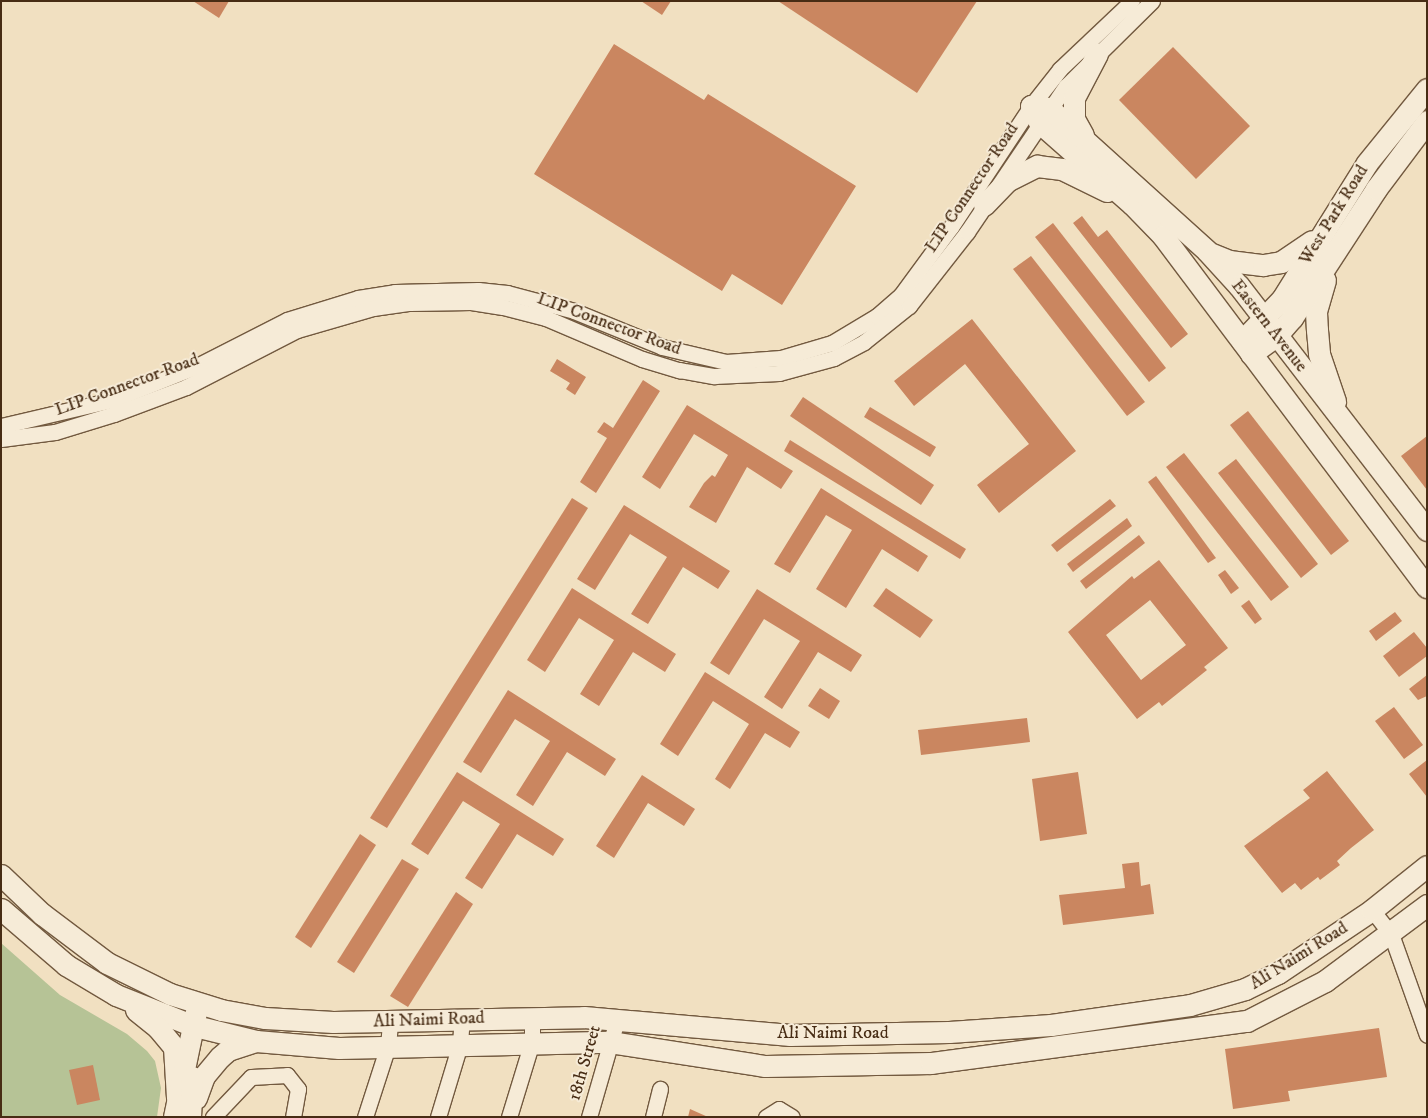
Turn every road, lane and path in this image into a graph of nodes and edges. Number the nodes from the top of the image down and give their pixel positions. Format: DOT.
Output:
graph roads {
  1 [pos="1132,1"];
  2 [pos="1152,1"];
  3 [pos="1097,54"];
  4 [pos="1427,88"];
  5 [pos="1040,112"];
  6 [pos="1427,121"];
  7 [pos="1089,144"];
  8 [pos="1132,204"];
  9 [pos="984,205"];
  10 [pos="1326,229"];
  11 [pos="1341,244"];
  12 [pos="1207,251"];
  13 [pos="1271,327"];
  14 [pos="1247,348"];
  15 [pos="1,426"];
  16 [pos="1352,434"];
  17 [pos="1,439"];
  18 [pos="1427,530"];
  19 [pos="1427,587"];
  20 [pos="1427,866"];
  21 [pos="1,875"];
  22 [pos="1427,905"];
  23 [pos="1,909"];
  24 [pos="1372,910"];
  25 [pos="1390,934"];
  26 [pos="116,995"];
  27 [pos="199,1004"];
  28 [pos="532,1017"];
  29 [pos="462,1018"];
  30 [pos="617,1020"];
  31 [pos="390,1021"];
  32 [pos="195,1026"];
  33 [pos="1427,1035"];
  34 [pos="256,1041"];
  35 [pos="532,1042"];
  36 [pos="610,1042"];
  37 [pos="460,1044"];
  38 [pos="388,1046"];
  39 [pos="660,1089"];
  40 [pos="183,1111"];
  41 [pos="213,1117"];
  42 [pos="293,1117"];
  43 [pos="365,1117"];
  44 [pos="438,1117"];
  45 [pos="509,1117"];
  46 [pos="589,1117"];
  47 [pos="653,1117"];
  48 [pos="766,1117"];
  49 [pos="792,1117"];
  1 -- 5 [label="street, LIP Connector Road"];
  2 -- 3 [label="street, LIP Connector Road"];
  3 -- 5 [label="street, LIP Connector Road"];
  3 -- 7 [label="main road, Eastern Avenue"];
  4 -- 10 [label="main road, West Park Road"];
  5 -- 7 [label="main road, Eastern Avenue"];
  5 -- 8 [label="main road, Eastern Avenue"];
  5 -- 9 [label="street, LIP Connector Road"];
  5 -- 15 [label="street, LIP Connector Road"];
  6 -- 11 [label="main road, West Park Road"];
  7 -- 12 [label="main road, Eastern Avenue"];
  8 -- 9 [label="main road, Eastern Avenue"];
  8 -- 14 [label="main road, Eastern Avenue"];
  9 -- 17 [label="street, LIP Connector Road"];
  10 -- 12 [label="main road"];
  10 -- 13 [label="main road, West Park Road"];
  11 -- 13 [label="main road, West Park Road"];
  11 -- 16 [label="main road"];
  12 -- 13 [label="main road, Eastern Avenue"];
  13 -- 14 [label="main road, West Park Road"];
  13 -- 16 [label="main road, Eastern Avenue"];
  14 -- 19 [label="main road, Eastern Avenue"];
  16 -- 18 [label="main road, Eastern Avenue"];
  20 -- 24 [label="main road, Ali Naimi Road"];
  21 -- 27 [label="main road, Ali Naimi Road"];
  22 -- 25 [label="main road, Ali Naimi Road"];
  23 -- 26 [label="main road"];
  24 -- 25 [label="street"];
  24 -- 30 [label="main road, Ali Naimi Road"];
  25 -- 33 [label="street"];
  25 -- 36 [label="main road, Ali Naimi Road"];
  26 -- 32 [label="main road, Ali Naimi Road"];
  26 -- 40 [label="main road"];
  27 -- 31 [label="main road, Ali Naimi Road"];
  27 -- 32 [label="main road"];
  28 -- 29 [label="main road, Ali Naimi Road"];
  28 -- 30 [label="main road, Ali Naimi Road"];
  28 -- 35 [label="street"];
  29 -- 31 [label="main road, Ali Naimi Road"];
  29 -- 37 [label="street"];
  30 -- 36 [label="street, 18th Street"];
  31 -- 38 [label="street"];
  32 -- 34 [label="main road, Ali Naimi Road"];
  32 -- 40 [label="main road"];
  34 -- 38 [label="main road, Ali Naimi Road"];
  34 -- 40 [label="main road"];
  35 -- 36 [label="main road, Ali Naimi Road"];
  35 -- 37 [label="main road, Ali Naimi Road"];
  35 -- 45 [label="street"];
  36 -- 46 [label="street, 18th Street"];
  37 -- 38 [label="main road, Ali Naimi Road"];
  37 -- 44 [label="street"];
  38 -- 43 [label="street"];
  39 -- 47 [label="street"];
  41 -- 42 [label="street"];
  48 -- 49 [label="street"];
}
